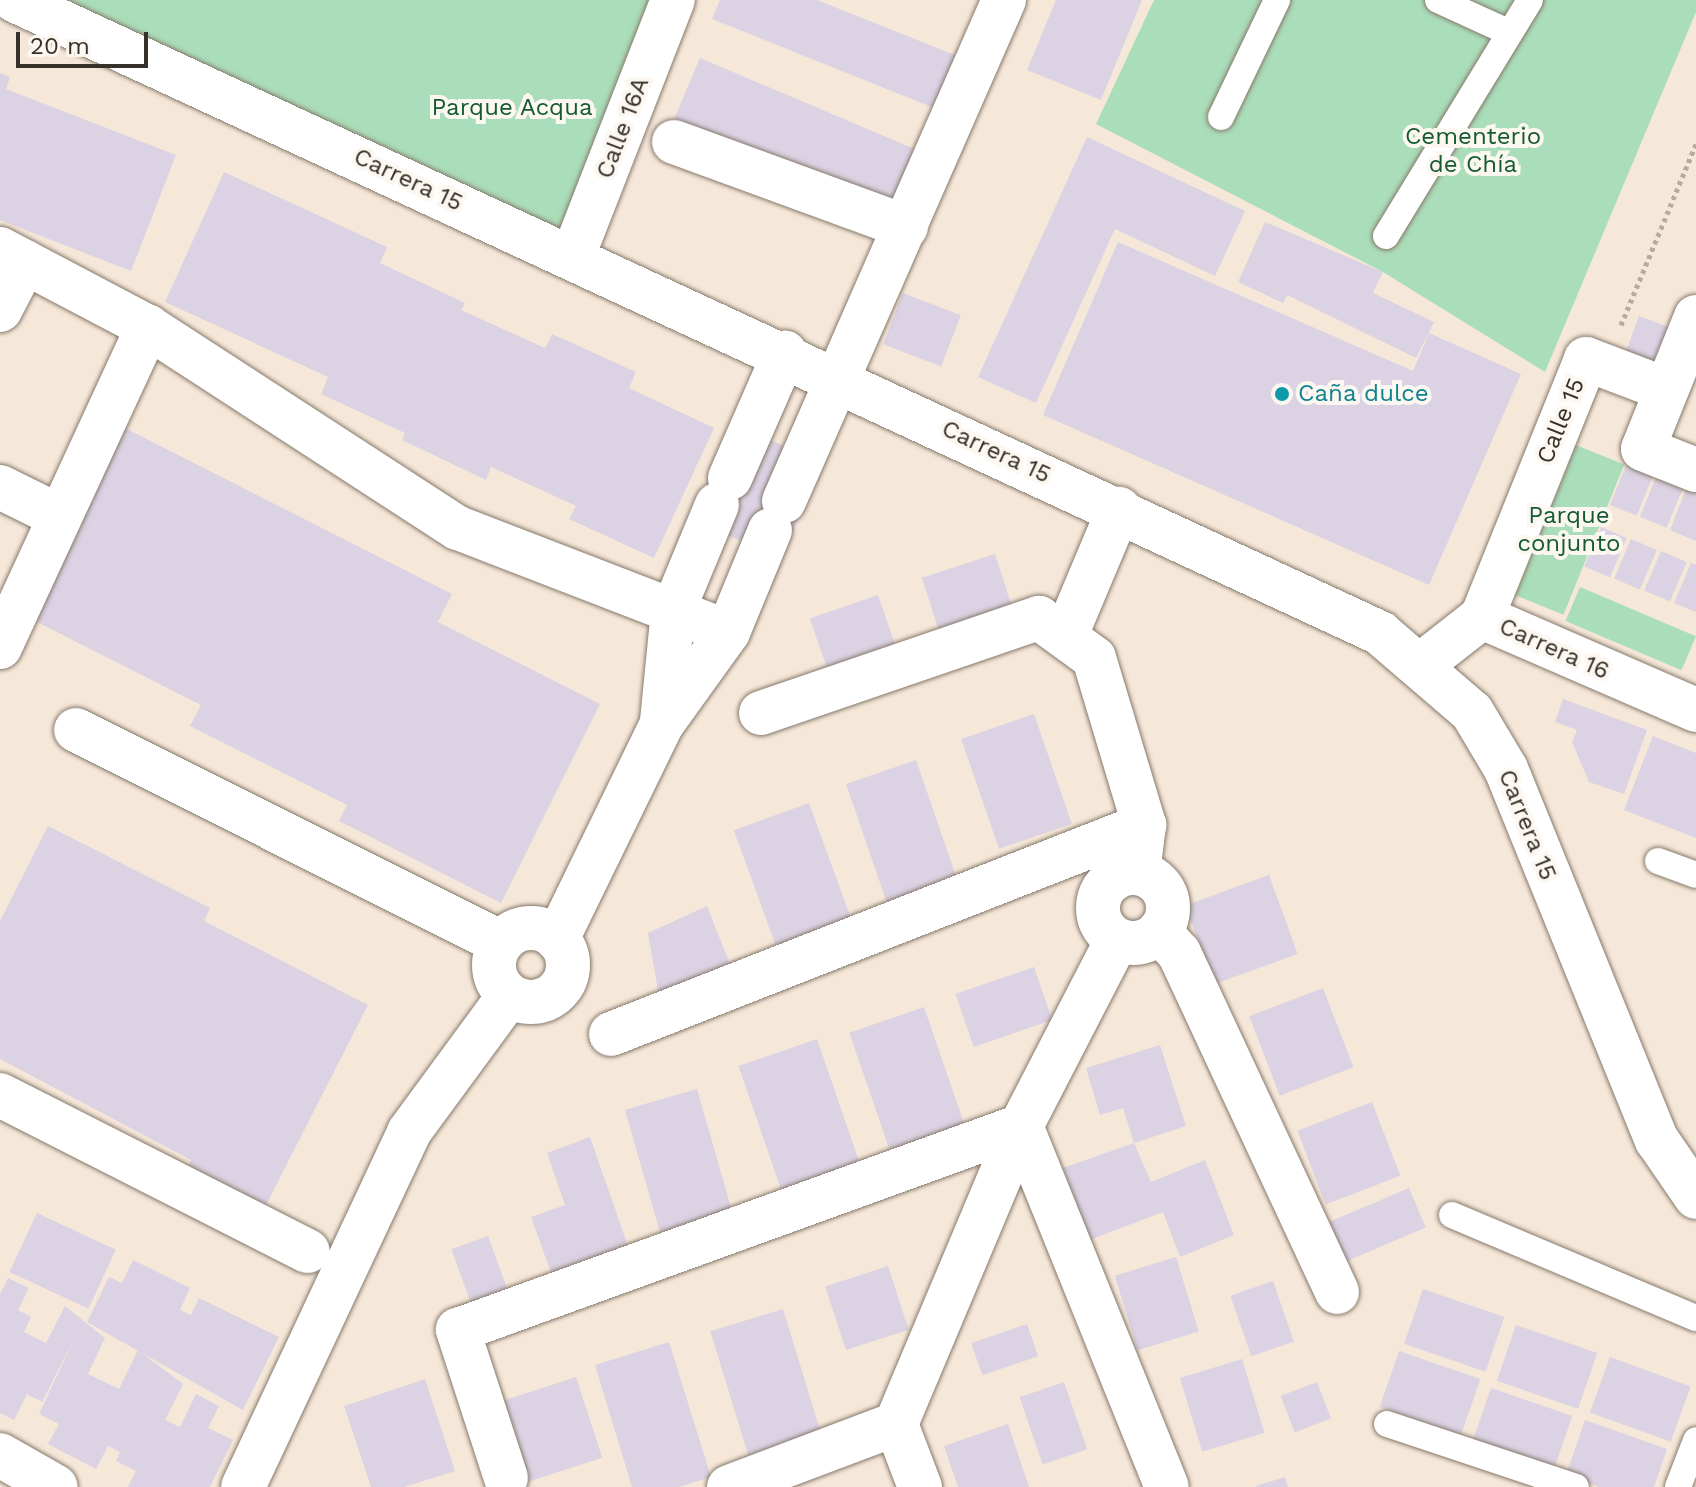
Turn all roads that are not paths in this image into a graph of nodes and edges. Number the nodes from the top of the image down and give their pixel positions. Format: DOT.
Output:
graph roads {
  1 [pos="14,0"];
  2 [pos="673,0"];
  3 [pos="1004,0"];
  4 [pos="1277,0"];
  5 [pos="1438,0"];
  6 [pos="1530,0"];
  7 [pos="1510,33"];
  8 [pos="1221,117"];
  9 [pos="674,142"];
  10 [pos="906,227"];
  11 [pos="1386,236"];
  12 [pos="13,256"];
  13 [pos="573,256"];
  14 [pos="0,310"];
  15 [pos="1696,317"];
  16 [pos="148,327"];
  17 [pos="785,352"];
  18 [pos="840,379"];
  19 [pos="1665,389"];
  20 [pos="1696,470"];
  21 [pos="0,487"];
  22 [pos="1119,509"];
  23 [pos="59,516"];
  24 [pos="673,611"];
  25 [pos="1482,617"];
  26 [pos="728,632"];
  27 [pos="1066,635"];
  28 [pos="0,647"];
  29 [pos="1422,664"];
  30 [pos="1696,710"];
  31 [pos="761,713"];
  32 [pos="662,724"];
  33 [pos="76,730"];
  34 [pos="1144,825"];
  35 [pos="1658,861"];
  36 [pos="1138,873"];
  37 [pos="1696,875"];
  38 [pos="1159,931"];
  39 [pos="557,939"];
  40 [pos="1117,940"];
  41 [pos="501,943"];
  42 [pos="509,996"];
  43 [pos="611,1034"];
  44 [pos="0,1095"];
  45 [pos="1021,1126"];
  46 [pos="1696,1197"];
  47 [pos="1452,1215"];
  48 [pos="364,1229"];
  49 [pos="308,1251"];
  50 [pos="1337,1292"];
  51 [pos="331,1304"];
  52 [pos="1696,1318"];
  53 [pos="896,1424"];
  54 [pos="1387,1424"];
  55 [pos="1696,1440"];
  56 [pos="0,1455"];
  57 [pos="506,1478"];
  58 [pos="56,1487"];
  59 [pos="243,1487"];
  60 [pos="729,1487"];
  61 [pos="920,1487"];
  62 [pos="1167,1487"];
  63 [pos="1576,1487"];
  64 [pos="1678,1487"];
  1 -- 13 [label="street, Carrera 15"];
  2 -- 13 [label="street, Calle 16A"];
  3 -- 10 [label="street"];
  4 -- 8 [label="lane"];
  5 -- 7 [label="lane"];
  6 -- 7 [label="lane"];
  7 -- 11 [label="lane"];
  9 -- 10 [label="street"];
  10 -- 18 [label="street"];
  12 -- 14 [label="street"];
  12 -- 16 [label="street"];
  13 -- 17 [label="street, Carrera 15"];
  15 -- 19 [label="street"];
  16 -- 23 [label="street"];
  16 -- 24 [label="street"];
  17 -- 18 [label="street, Carrera 15"];
  17 -- 24 [label="street"];
  18 -- 22 [label="street, Carrera 15"];
  18 -- 26 [label="street"];
  19 -- 20 [label="street"];
  19 -- 25 [label="street, Calle 15"];
  21 -- 23 [label="street"];
  22 -- 27 [label="street"];
  22 -- 29 [label="street, Carrera 15"];
  23 -- 28 [label="street"];
  24 -- 26 [label="street"];
  24 -- 32 [label="street"];
  25 -- 29 [label="street, Carrera 16"];
  25 -- 30 [label="street, Carrera 16"];
  26 -- 32 [label="street"];
  27 -- 31 [label="street"];
  27 -- 34 [label="street"];
  29 -- 46 [label="street, Carrera 15"];
  32 -- 39 [label="street"];
  33 -- 41 [label="street"];
  34 -- 36 [label="street"];
  34 -- 43 [label="street"];
  35 -- 37 [label="lane"];
  36 -- 38 [label="street"];
  36 -- 40 [label="street"];
  38 -- 40 [label="street"];
  38 -- 50 [label="street"];
  39 -- 41 [label="street"];
  39 -- 42 [label="street"];
  40 -- 45 [label="street"];
  41 -- 42 [label="street"];
  42 -- 48 [label="street"];
  44 -- 49 [label="street"];
  45 -- 53 [label="street"];
  45 -- 57 [label="street"];
  45 -- 62 [label="street"];
  47 -- 52 [label="lane"];
  48 -- 49 [label="street"];
  48 -- 51 [label="street"];
  49 -- 51 [label="street"];
  51 -- 59 [label="street"];
  53 -- 60 [label="street"];
  53 -- 61 [label="street"];
  54 -- 63 [label="lane"];
  55 -- 64 [label="lane"];
  56 -- 58 [label="street"];
}
